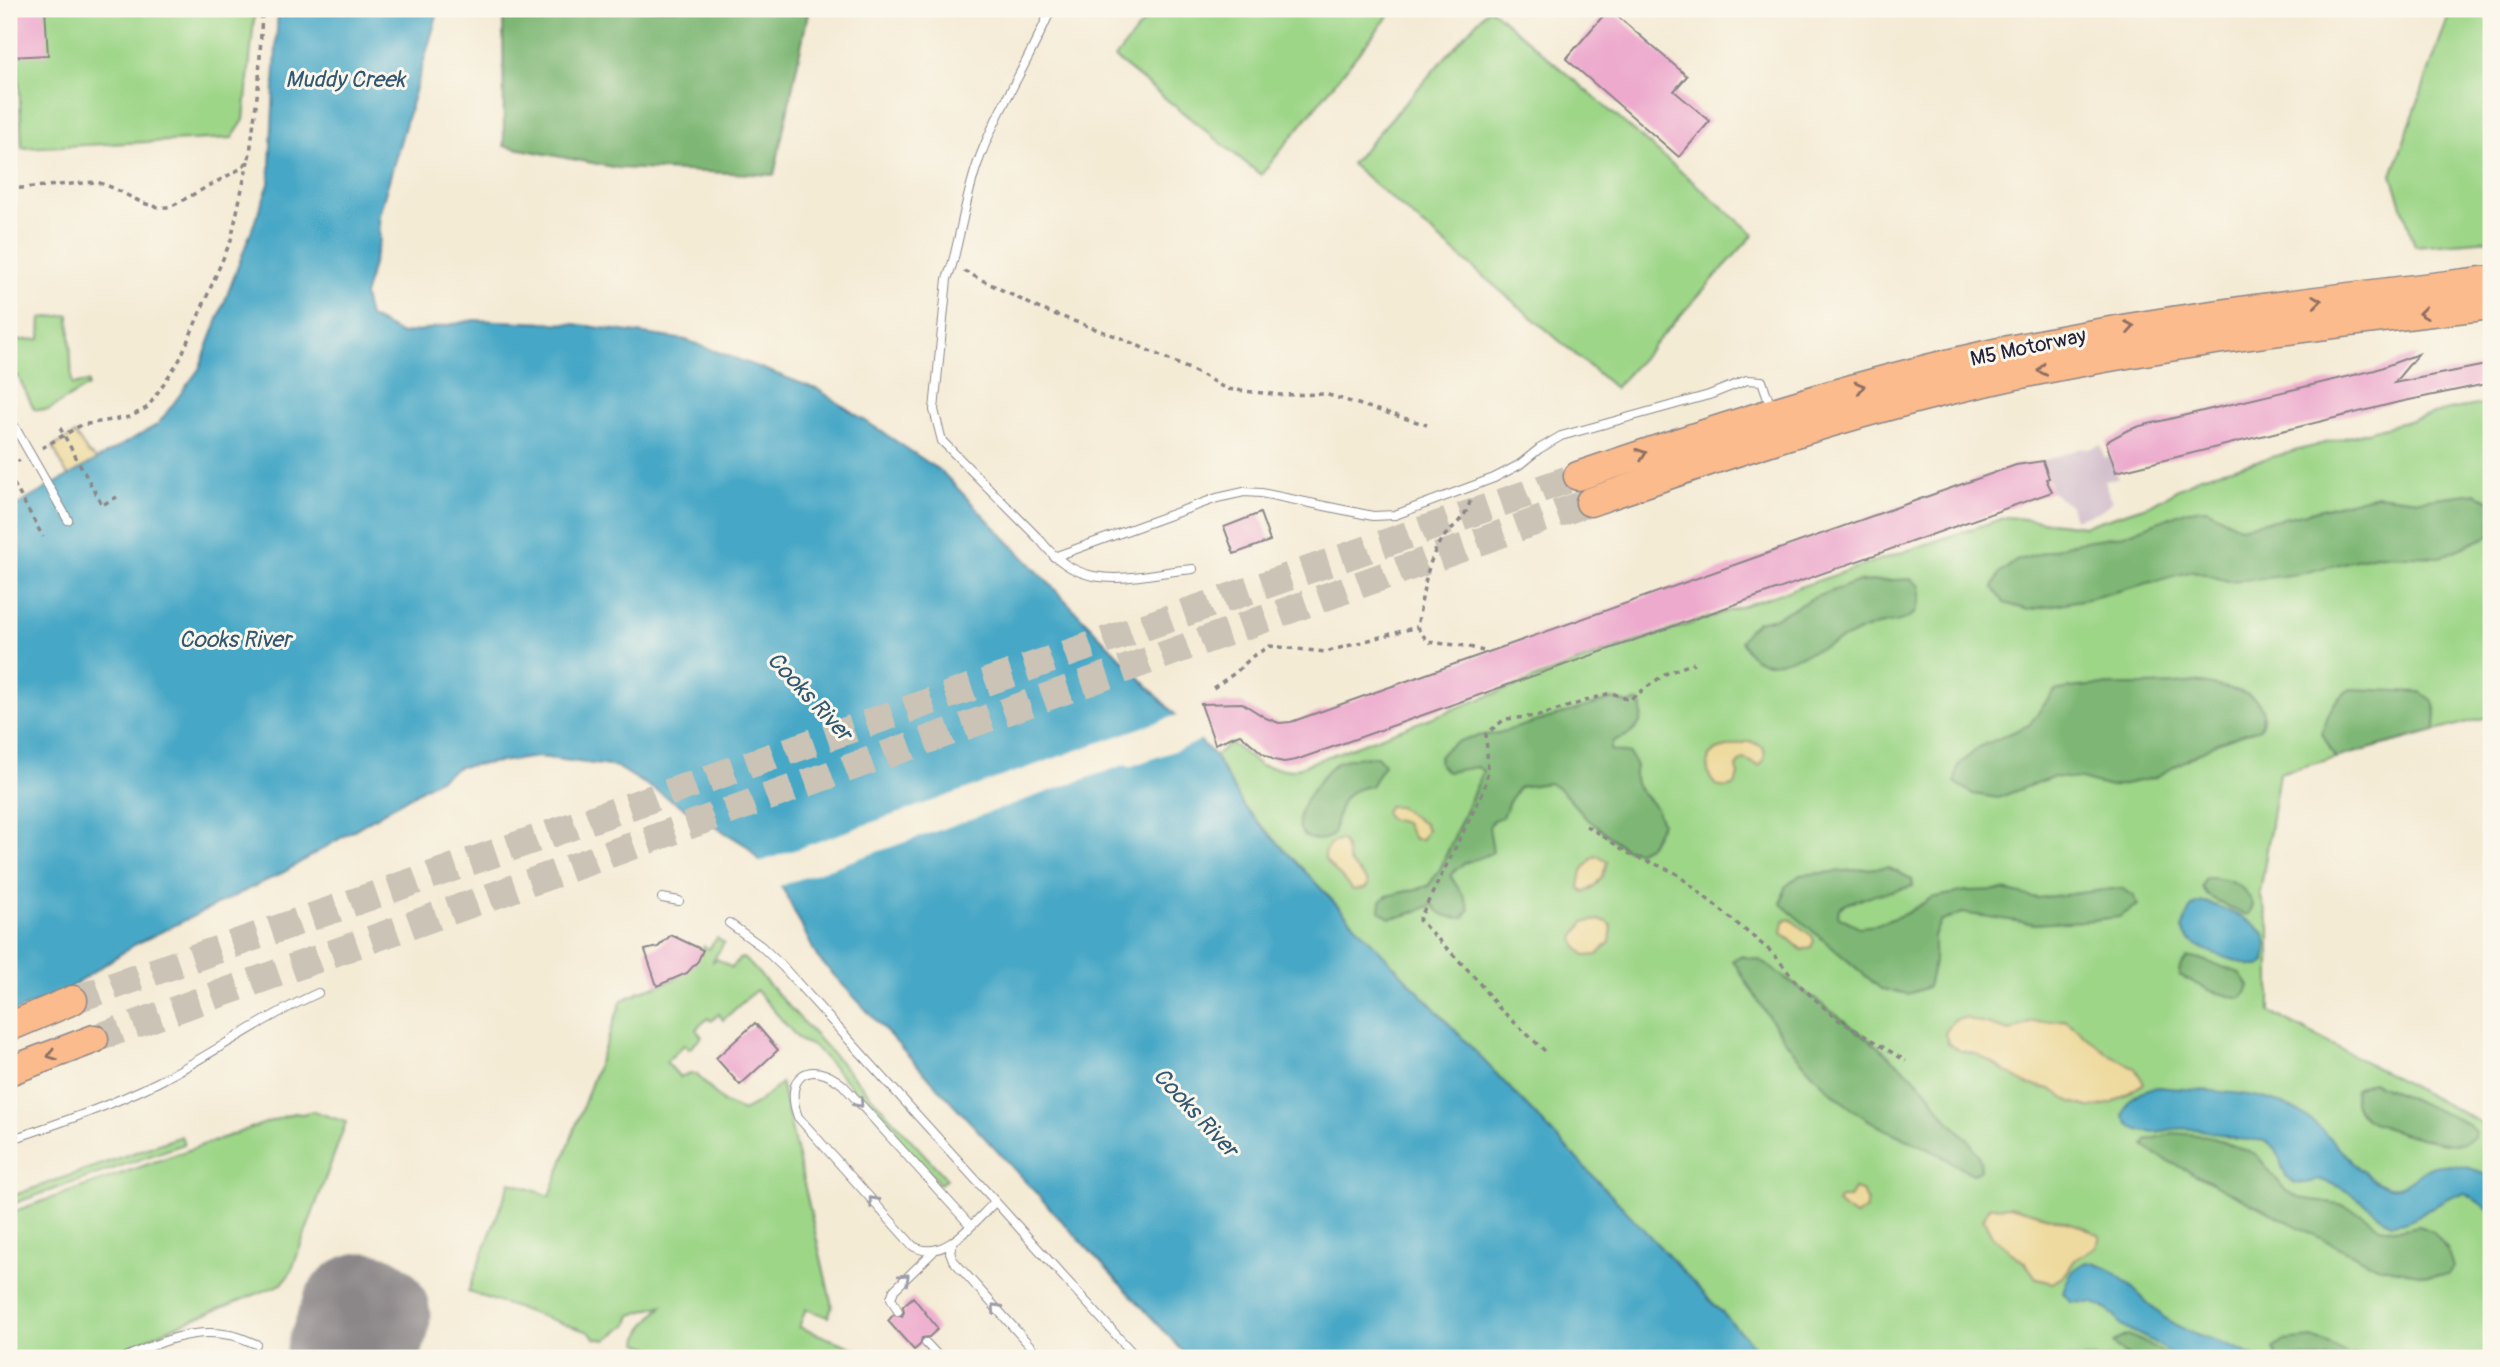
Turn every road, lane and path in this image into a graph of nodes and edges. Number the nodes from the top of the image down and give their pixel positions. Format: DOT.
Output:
graph roads {
  1 [pos="262,9"];
  2 [pos="1051,9"];
  3 [pos="248,161"];
  4 [pos="9,188"];
  5 [pos="952,265"];
  6 [pos="2491,280"];
  7 [pos="2491,305"];
  8 [pos="2252,321"];
  9 [pos="1772,411"];
  10 [pos="9,417"];
  11 [pos="1427,425"];
  12 [pos="60,428"];
  13 [pos="1749,434"];
  14 [pos="30,454"];
  15 [pos="9,467"];
  16 [pos="9,475"];
  17 [pos="1578,476"];
  18 [pos="1468,488"];
  19 [pos="117,497"];
  20 [pos="1590,502"];
  21 [pos="68,520"];
  22 [pos="43,537"];
  23 [pos="1054,558"];
  24 [pos="1193,569"];
  25 [pos="1417,627"];
  26 [pos="1483,651"];
  27 [pos="1694,663"];
  28 [pos="1213,688"];
  29 [pos="1586,827"];
  30 [pos="662,898"];
  31 [pos="679,901"];
  32 [pos="729,923"];
  33 [pos="318,993"];
  34 [pos="73,1000"];
  35 [pos="9,1027"];
  36 [pos="94,1039"];
  37 [pos="1545,1051"];
  38 [pos="1906,1061"];
  39 [pos="9,1071"];
  40 [pos="9,1140"];
  41 [pos="994,1203"];
  42 [pos="970,1226"];
  43 [pos="957,1238"];
  44 [pos="934,1251"];
  45 [pos="898,1311"];
  46 [pos="926,1343"];
  47 [pos="256,1344"];
  48 [pos="124,1358"];
  49 [pos="940,1358"];
  50 [pos="1041,1358"];
  51 [pos="1137,1358"];
  1 -- 3 [label="path"];
  2 -- 5 [label="lane"];
  3 -- 4 [label="path"];
  3 -- 14 [label="path"];
  5 -- 11 [label="path"];
  5 -- 23 [label="lane"];
  8 -- 6 [label="highway, M5 Motorway, one-way"];
  7 -- 8 [label="highway, M5 Motorway, one-way"];
  9 -- 8 [label="highway, M5 Motorway, one-way"];
  8 -- 13 [label="highway, M5 Motorway, one-way"];
  9 -- 13 [label="highway, M5 Motorway"];
  9 -- 18 [label="lane"];
  10 -- 14 [label="lane"];
  12 -- 19 [label="path"];
  17 -- 13 [label="highway, M5 Motorway, one-way"];
  13 -- 20 [label="highway, M5 Motorway"];
  14 -- 15 [label="path"];
  14 -- 21 [label="lane"];
  16 -- 22 [label="path"];
  18 -- 23 [label="lane"];
  18 -- 25 [label="path"];
  23 -- 24 [label="lane"];
  25 -- 26 [label="path"];
  25 -- 28 [label="path"];
  27 -- 37 [label="path"];
  29 -- 38 [label="path"];
  30 -- 31 [label="lane"];
  32 -- 41 [label="lane"];
  33 -- 40 [label="lane"];
  34 -- 35 [label="highway"];
  36 -- 39 [label="highway, one-way"];
  41 -- 42 [label="lane"];
  41 -- 51 [label="lane"];
  42 -- 43 [label="lane"];
  44 -- 42 [label="lane, one-way"];
  43 -- 44 [label="lane"];
  50 -- 43 [label="lane, one-way"];
  45 -- 44 [label="lane, one-way"];
  46 -- 49 [label="lane"];
  47 -- 48 [label="lane"];
}
